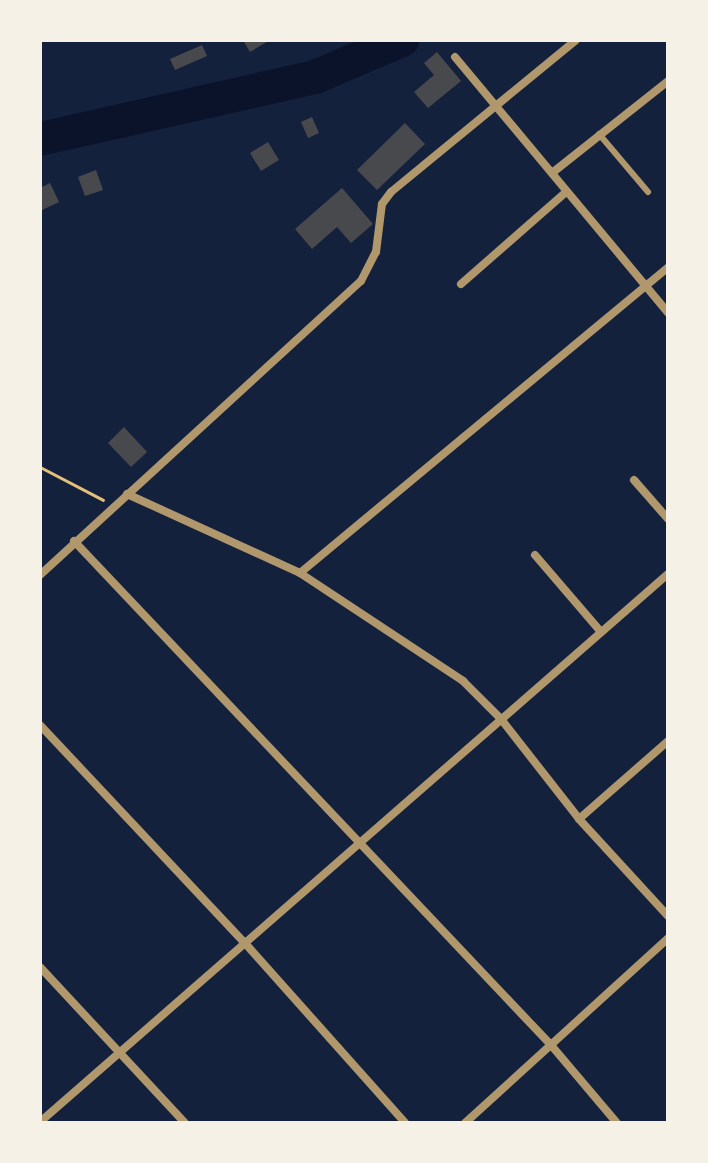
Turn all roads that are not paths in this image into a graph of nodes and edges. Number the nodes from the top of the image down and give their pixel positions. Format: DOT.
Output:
graph roads {
  1 [pos="576,40"];
  2 [pos="455,57"];
  3 [pos="668,81"];
  4 [pos="495,105"];
  5 [pos="599,134"];
  6 [pos="552,173"];
  7 [pos="566,192"];
  8 [pos="648,192"];
  9 [pos="668,267"];
  10 [pos="461,284"];
  11 [pos="643,286"];
  12 [pos="668,313"];
  13 [pos="634,480"];
  14 [pos="127,494"];
  15 [pos="668,519"];
  16 [pos="74,541"];
  17 [pos="535,555"];
  18 [pos="300,573"];
  19 [pos="668,574"];
  20 [pos="40,575"];
  21 [pos="601,632"];
  22 [pos="501,719"];
  23 [pos="40,725"];
  24 [pos="668,741"];
  25 [pos="579,819"];
  26 [pos="358,841"];
  27 [pos="668,916"];
  28 [pos="668,938"];
  29 [pos="244,942"];
  30 [pos="40,967"];
  31 [pos="551,1045"];
  32 [pos="121,1053"];
  33 [pos="40,1122"];
  34 [pos="185,1123"];
  35 [pos="405,1123"];
  36 [pos="465,1123"];
  37 [pos="617,1123"];
  1 -- 4 [label="street"];
  2 -- 4 [label="street"];
  3 -- 5 [label="street"];
  4 -- 6 [label="street"];
  4 -- 14 [label="street"];
  5 -- 6 [label="street"];
  5 -- 8 [label="lane"];
  6 -- 7 [label="street"];
  7 -- 10 [label="street"];
  7 -- 11 [label="street"];
  9 -- 11 [label="street"];
  11 -- 12 [label="street"];
  11 -- 18 [label="street"];
  13 -- 15 [label="street"];
  14 -- 16 [label="street"];
  14 -- 18 [label="street"];
  16 -- 20 [label="street"];
  16 -- 26 [label="street"];
  17 -- 21 [label="street"];
  18 -- 22 [label="street"];
  19 -- 21 [label="street"];
  21 -- 22 [label="street"];
  22 -- 25 [label="street"];
  22 -- 26 [label="street"];
  23 -- 29 [label="street"];
  24 -- 25 [label="street"];
  25 -- 27 [label="street"];
  26 -- 29 [label="street"];
  26 -- 31 [label="street"];
  28 -- 31 [label="street"];
  29 -- 32 [label="street"];
  29 -- 35 [label="street"];
  30 -- 32 [label="street"];
  31 -- 36 [label="street"];
  31 -- 37 [label="street"];
  32 -- 33 [label="street"];
  32 -- 34 [label="street"];
}
